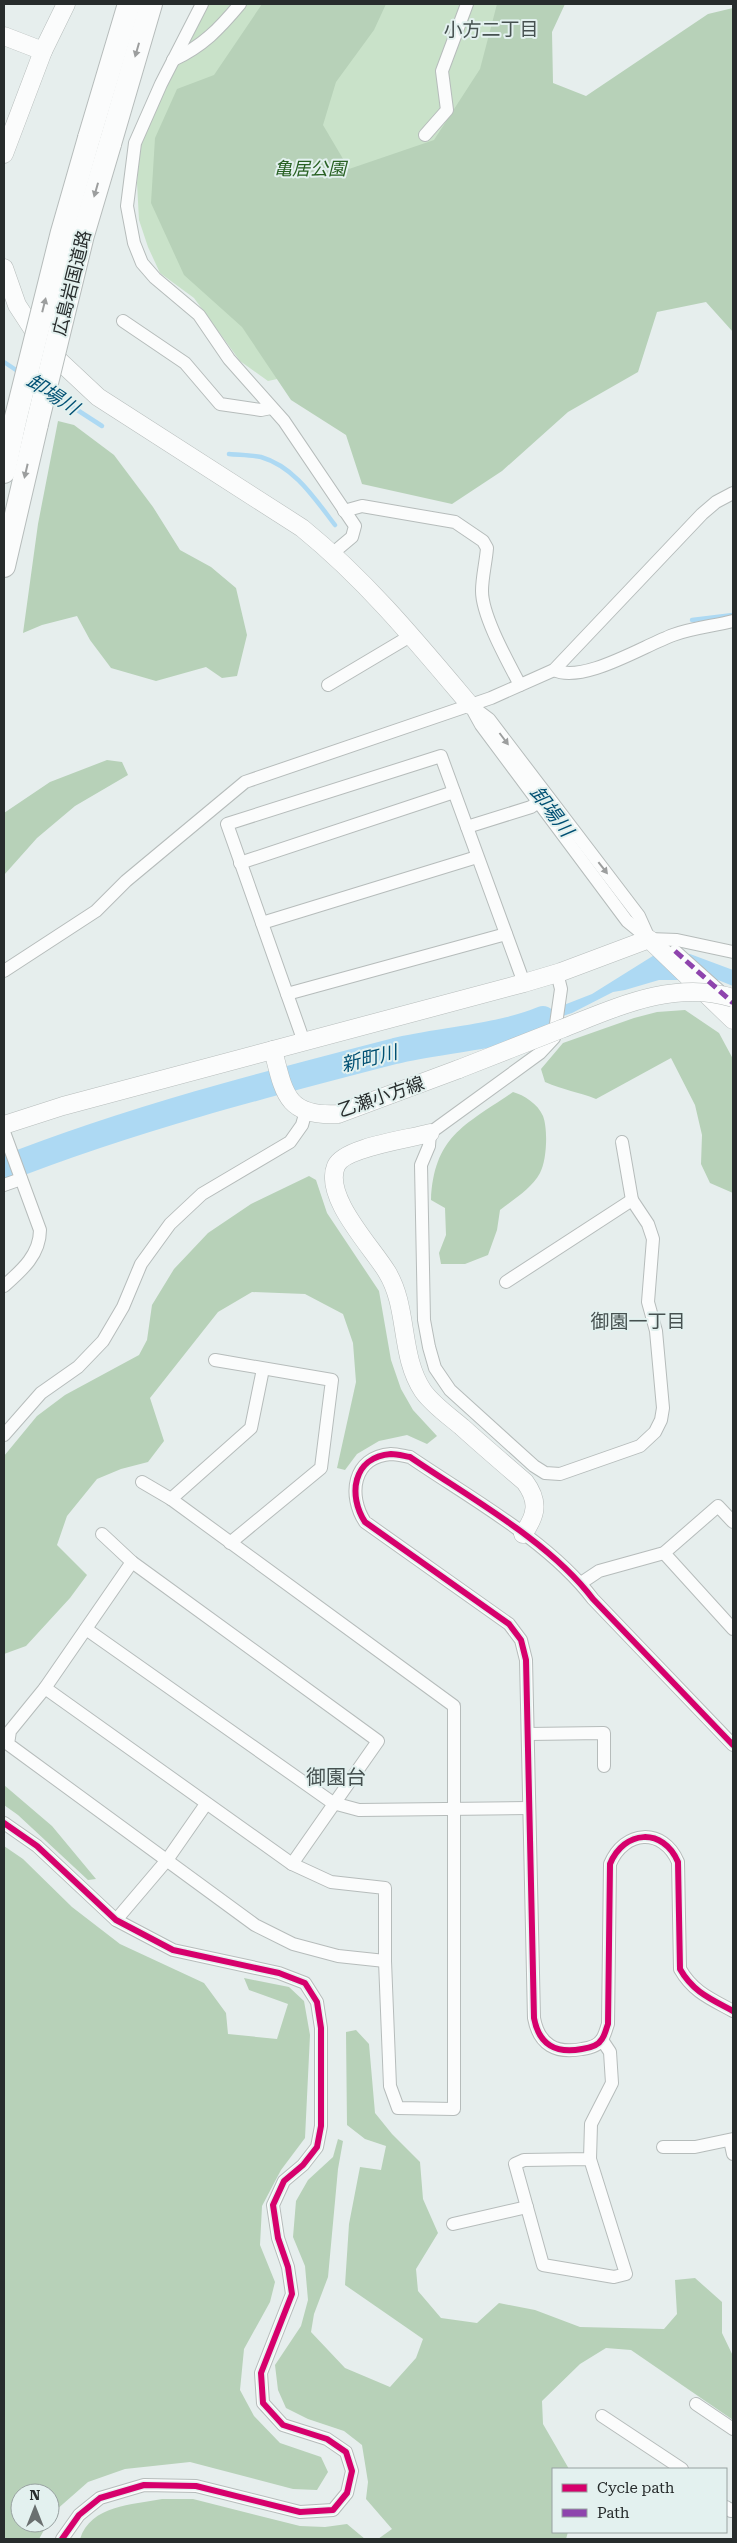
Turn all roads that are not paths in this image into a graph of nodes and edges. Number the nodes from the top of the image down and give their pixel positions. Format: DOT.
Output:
graph roads {
  1 [pos="66,4"];
  2 [pos="129,4"];
  3 [pos="152,4"];
  4 [pos="202,4"];
  5 [pos="240,4"];
  6 [pos="467,4"];
  7 [pos="4,36"];
  8 [pos="43,51"];
  9 [pos="173,60"];
  10 [pos="425,135"];
  11 [pos="99,141"];
  12 [pos="4,154"];
  13 [pos="4,268"];
  14 [pos="123,321"];
  15 [pos="272,408"];
  16 [pos="4,472"];
  17 [pos="733,493"];
  18 [pos="344,511"];
  19 [pos="333,553"];
  20 [pos="4,566"];
  21 [pos="733,621"];
  22 [pos="412,634"];
  23 [pos="554,670"];
  24 [pos="520,685"];
  25 [pos="328,686"];
  26 [pos="470,705"];
  27 [pos="454,792"];
  28 [pos="538,802"];
  29 [pos="467,827"];
  30 [pos="478,857"];
  31 [pos="240,863"];
  32 [pos="262,923"];
  33 [pos="506,934"];
  34 [pos="661,947"];
  35 [pos="733,952"];
  36 [pos="4,971"];
  37 [pos="558,978"];
  38 [pos="524,983"];
  39 [pos="287,994"];
  40 [pos="733,998"];
  41 [pos="733,1003"];
  42 [pos="733,1020"];
  43 [pos="304,1042"];
  44 [pos="274,1054"];
  45 [pos="306,1110"];
  46 [pos="4,1131"];
  47 [pos="430,1133"];
  48 [pos="622,1142"];
  49 [pos="21,1178"];
  50 [pos="4,1186"];
  51 [pos="632,1200"];
  52 [pos="506,1282"];
  53 [pos="4,1286"];
  54 [pos="214,1360"];
  55 [pos="263,1369"];
  56 [pos="4,1435"];
  57 [pos="142,1482"];
  58 [pos="171,1499"];
  59 [pos="733,1522"];
  60 [pos="102,1534"];
  61 [pos="523,1534"];
  62 [pos="230,1543"];
  63 [pos="664,1553"];
  64 [pos="132,1562"];
  65 [pos="581,1583"];
  66 [pos="86,1629"];
  67 [pos="733,1629"];
  68 [pos="45,1688"];
  69 [pos="7,1728"];
  70 [pos="528,1734"];
  71 [pos="733,1745"];
  72 [pos="604,1766"];
  73 [pos="333,1803"];
  74 [pos="206,1804"];
  75 [pos="529,1808"];
  76 [pos="455,1810"];
  77 [pos="4,1823"];
  78 [pos="166,1860"];
  79 [pos="292,1864"];
  80 [pos="116,1920"];
  81 [pos="385,1961"];
  82 [pos="733,2011"];
  83 [pos="602,2040"];
  84 [pos="732,2139"];
  85 [pos="663,2147"];
  86 [pos="733,2154"];
  87 [pos="590,2159"];
  88 [pos="527,2207"];
  89 [pos="453,2224"];
  90 [pos="696,2404"];
  91 [pos="602,2416"];
  92 [pos="733,2430"];
  93 [pos="680,2468"];
  94 [pos="62,2539"];
  1 -- 8 [label="street"];
  2 -- 11 [label="highway, 広島岩国道路"];
  3 -- 11 [label="highway, 広島岩国道路, one-way"];
  4 -- 9 [label="street"];
  5 -- 9 [label="street"];
  6 -- 10 [label="street"];
  7 -- 8 [label="street"];
  8 -- 12 [label="street"];
  9 -- 15 [label="street"];
  16 -- 11 [label="highway, 広島岩国道路, one-way, bridge"];
  11 -- 20 [label="highway, 広島岩国道路, one-way, bridge"];
  13 -- 19 [label="street"];
  14 -- 15 [label="street"];
  15 -- 18 [label="street"];
  17 -- 23 [label="street"];
  18 -- 19 [label="street"];
  18 -- 24 [label="street"];
  19 -- 22 [label="street"];
  21 -- 23 [label="street"];
  22 -- 25 [label="street"];
  22 -- 26 [label="street"];
  23 -- 24 [label="street"];
  24 -- 26 [label="street"];
  26 -- 28 [label="street"];
  26 -- 34 [label="street, one-way"];
  26 -- 36 [label="street"];
  27 -- 29 [label="street"];
  27 -- 31 [label="street"];
  27 -- 31 [label="street"];
  28 -- 29 [label="street"];
  28 -- 34 [label="street"];
  29 -- 30 [label="street"];
  30 -- 32 [label="street"];
  30 -- 33 [label="street"];
  31 -- 32 [label="street"];
  32 -- 39 [label="street"];
  33 -- 38 [label="street"];
  33 -- 39 [label="street"];
  34 -- 35 [label="street"];
  34 -- 37 [label="street"];
  34 -- 41 [label="street"];
  34 -- 42 [label="street"];
  37 -- 38 [label="street"];
  37 -- 47 [label="street"];
  38 -- 43 [label="street"];
  39 -- 43 [label="street"];
  40 -- 45 [label="street, 乙瀬小方線, bridge"];
  43 -- 44 [label="street"];
  44 -- 45 [label="street, 乙瀬小方線"];
  44 -- 46 [label="street"];
  45 -- 56 [label="street"];
  46 -- 49 [label="street"];
  47 -- 51 [label="street"];
  47 -- 61 [label="street"];
  48 -- 51 [label="street"];
  49 -- 50 [label="street"];
  49 -- 53 [label="street"];
  51 -- 52 [label="street"];
  54 -- 55 [label="street"];
  55 -- 58 [label="street"];
  55 -- 62 [label="street"];
  57 -- 58 [label="street"];
  58 -- 62 [label="street"];
  59 -- 63 [label="street"];
  60 -- 64 [label="street"];
  61 -- 65 [label="street"];
  61 -- 70 [label="street"];
  62 -- 76 [label="street"];
  63 -- 65 [label="street"];
  63 -- 67 [label="street"];
  64 -- 66 [label="street"];
  64 -- 73 [label="street"];
  65 -- 71 [label="street"];
  66 -- 68 [label="street"];
  66 -- 73 [label="street"];
  68 -- 69 [label="street"];
  68 -- 74 [label="street"];
  69 -- 78 [label="street"];
  70 -- 72 [label="street"];
  70 -- 75 [label="street"];
  73 -- 76 [label="street"];
  73 -- 79 [label="street"];
  74 -- 78 [label="street"];
  74 -- 79 [label="street"];
  75 -- 76 [label="street"];
  75 -- 83 [label="street"];
  76 -- 81 [label="street"];
  77 -- 80 [label="street"];
  78 -- 80 [label="street"];
  78 -- 81 [label="street"];
  79 -- 81 [label="street"];
  80 -- 94 [label="street"];
  82 -- 83 [label="street"];
  83 -- 87 [label="street"];
  84 -- 85 [label="street"];
  84 -- 86 [label="street"];
  87 -- 88 [label="street"];
  87 -- 88 [label="street"];
  88 -- 89 [label="street"];
  90 -- 92 [label="street"];
  91 -- 93 [label="street"];
}
